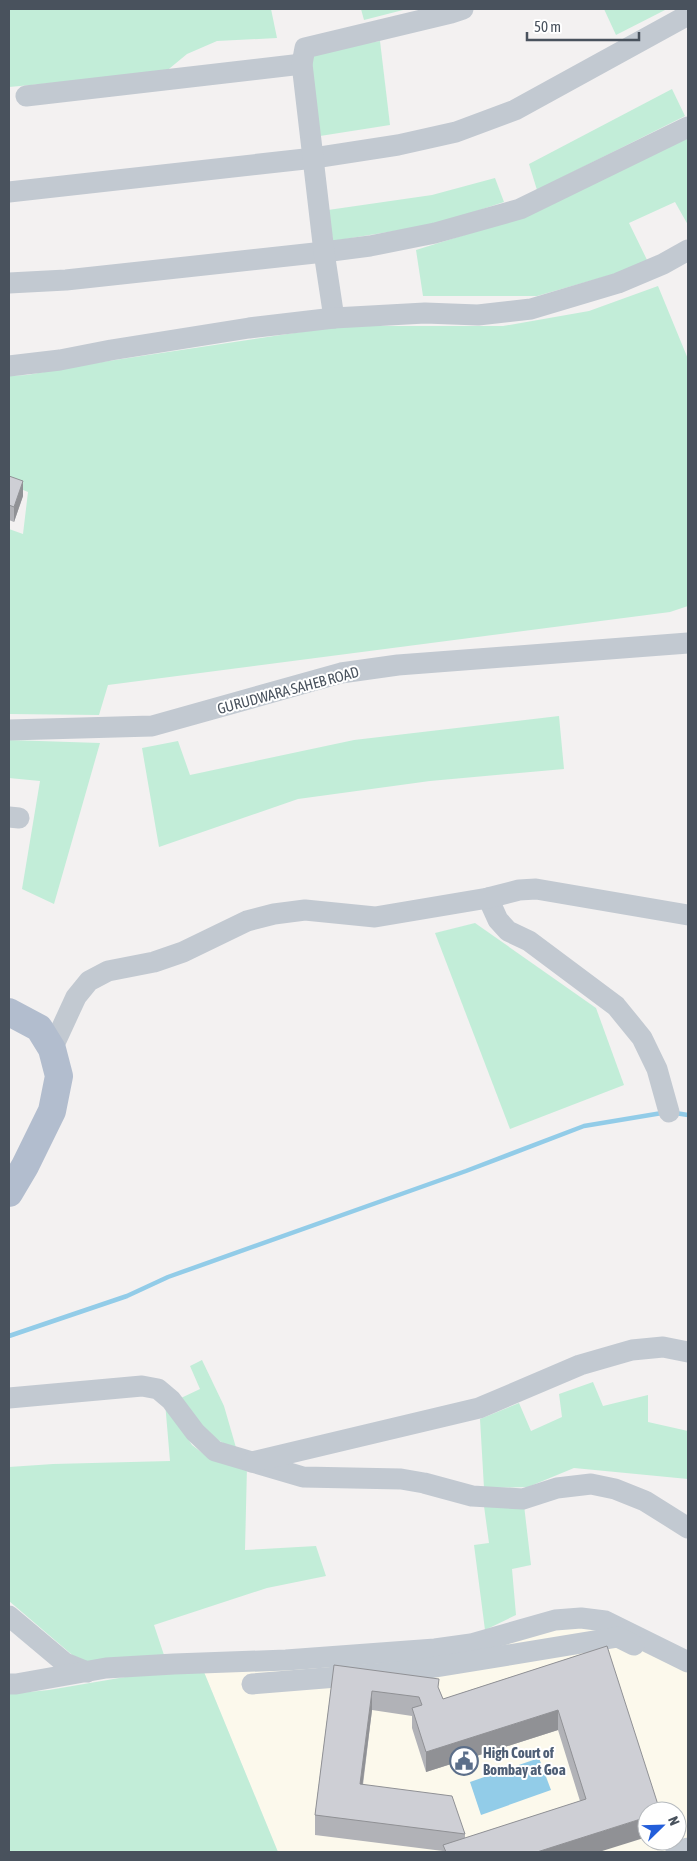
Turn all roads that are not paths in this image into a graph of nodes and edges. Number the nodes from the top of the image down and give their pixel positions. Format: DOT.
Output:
graph roads {
  1 [pos="463,9"];
  2 [pos="688,15"];
  3 [pos="302,64"];
  4 [pos="26,96"];
  5 [pos="688,126"];
  6 [pos="314,158"];
  7 [pos="9,192"];
  8 [pos="688,250"];
  9 [pos="324,252"];
  10 [pos="9,283"];
  11 [pos="334,318"];
  12 [pos="9,366"];
  13 [pos="688,643"];
  14 [pos="9,730"];
  15 [pos="488,898"];
  16 [pos="688,915"];
  17 [pos="9,1012"];
  18 [pos="52,1049"];
  19 [pos="669,1112"];
  20 [pos="9,1193"];
  21 [pos="688,1352"];
  22 [pos="9,1398"];
  23 [pos="250,1463"];
  24 [pos="688,1528"];
  25 [pos="9,1616"];
  26 [pos="688,1662"];
  27 [pos="87,1672"];
  28 [pos="688,1672"];
  29 [pos="9,1684"];
  30 [pos="252,1684"];
  31 [pos="688,1848"];
  32 [pos="676,1852"];
  1 -- 3 [label="street"];
  2 -- 6 [label="street"];
  3 -- 4 [label="street"];
  3 -- 6 [label="street"];
  5 -- 9 [label="street"];
  6 -- 7 [label="street"];
  6 -- 9 [label="street"];
  8 -- 11 [label="street"];
  9 -- 10 [label="street"];
  9 -- 11 [label="street"];
  11 -- 12 [label="street"];
  13 -- 14 [label="street, GURUDWARA SAHEB ROAD"];
  15 -- 16 [label="street"];
  15 -- 18 [label="street"];
  15 -- 19 [label="street"];
  17 -- 18 [label="main road"];
  18 -- 20 [label="main road"];
  21 -- 23 [label="street"];
  22 -- 23 [label="street"];
  23 -- 24 [label="street"];
  25 -- 27 [label="street"];
  26 -- 27 [label="street"];
  27 -- 29 [label="street"];
  28 -- 30 [label="street"];
  31 -- 32 [label="street"];
}
